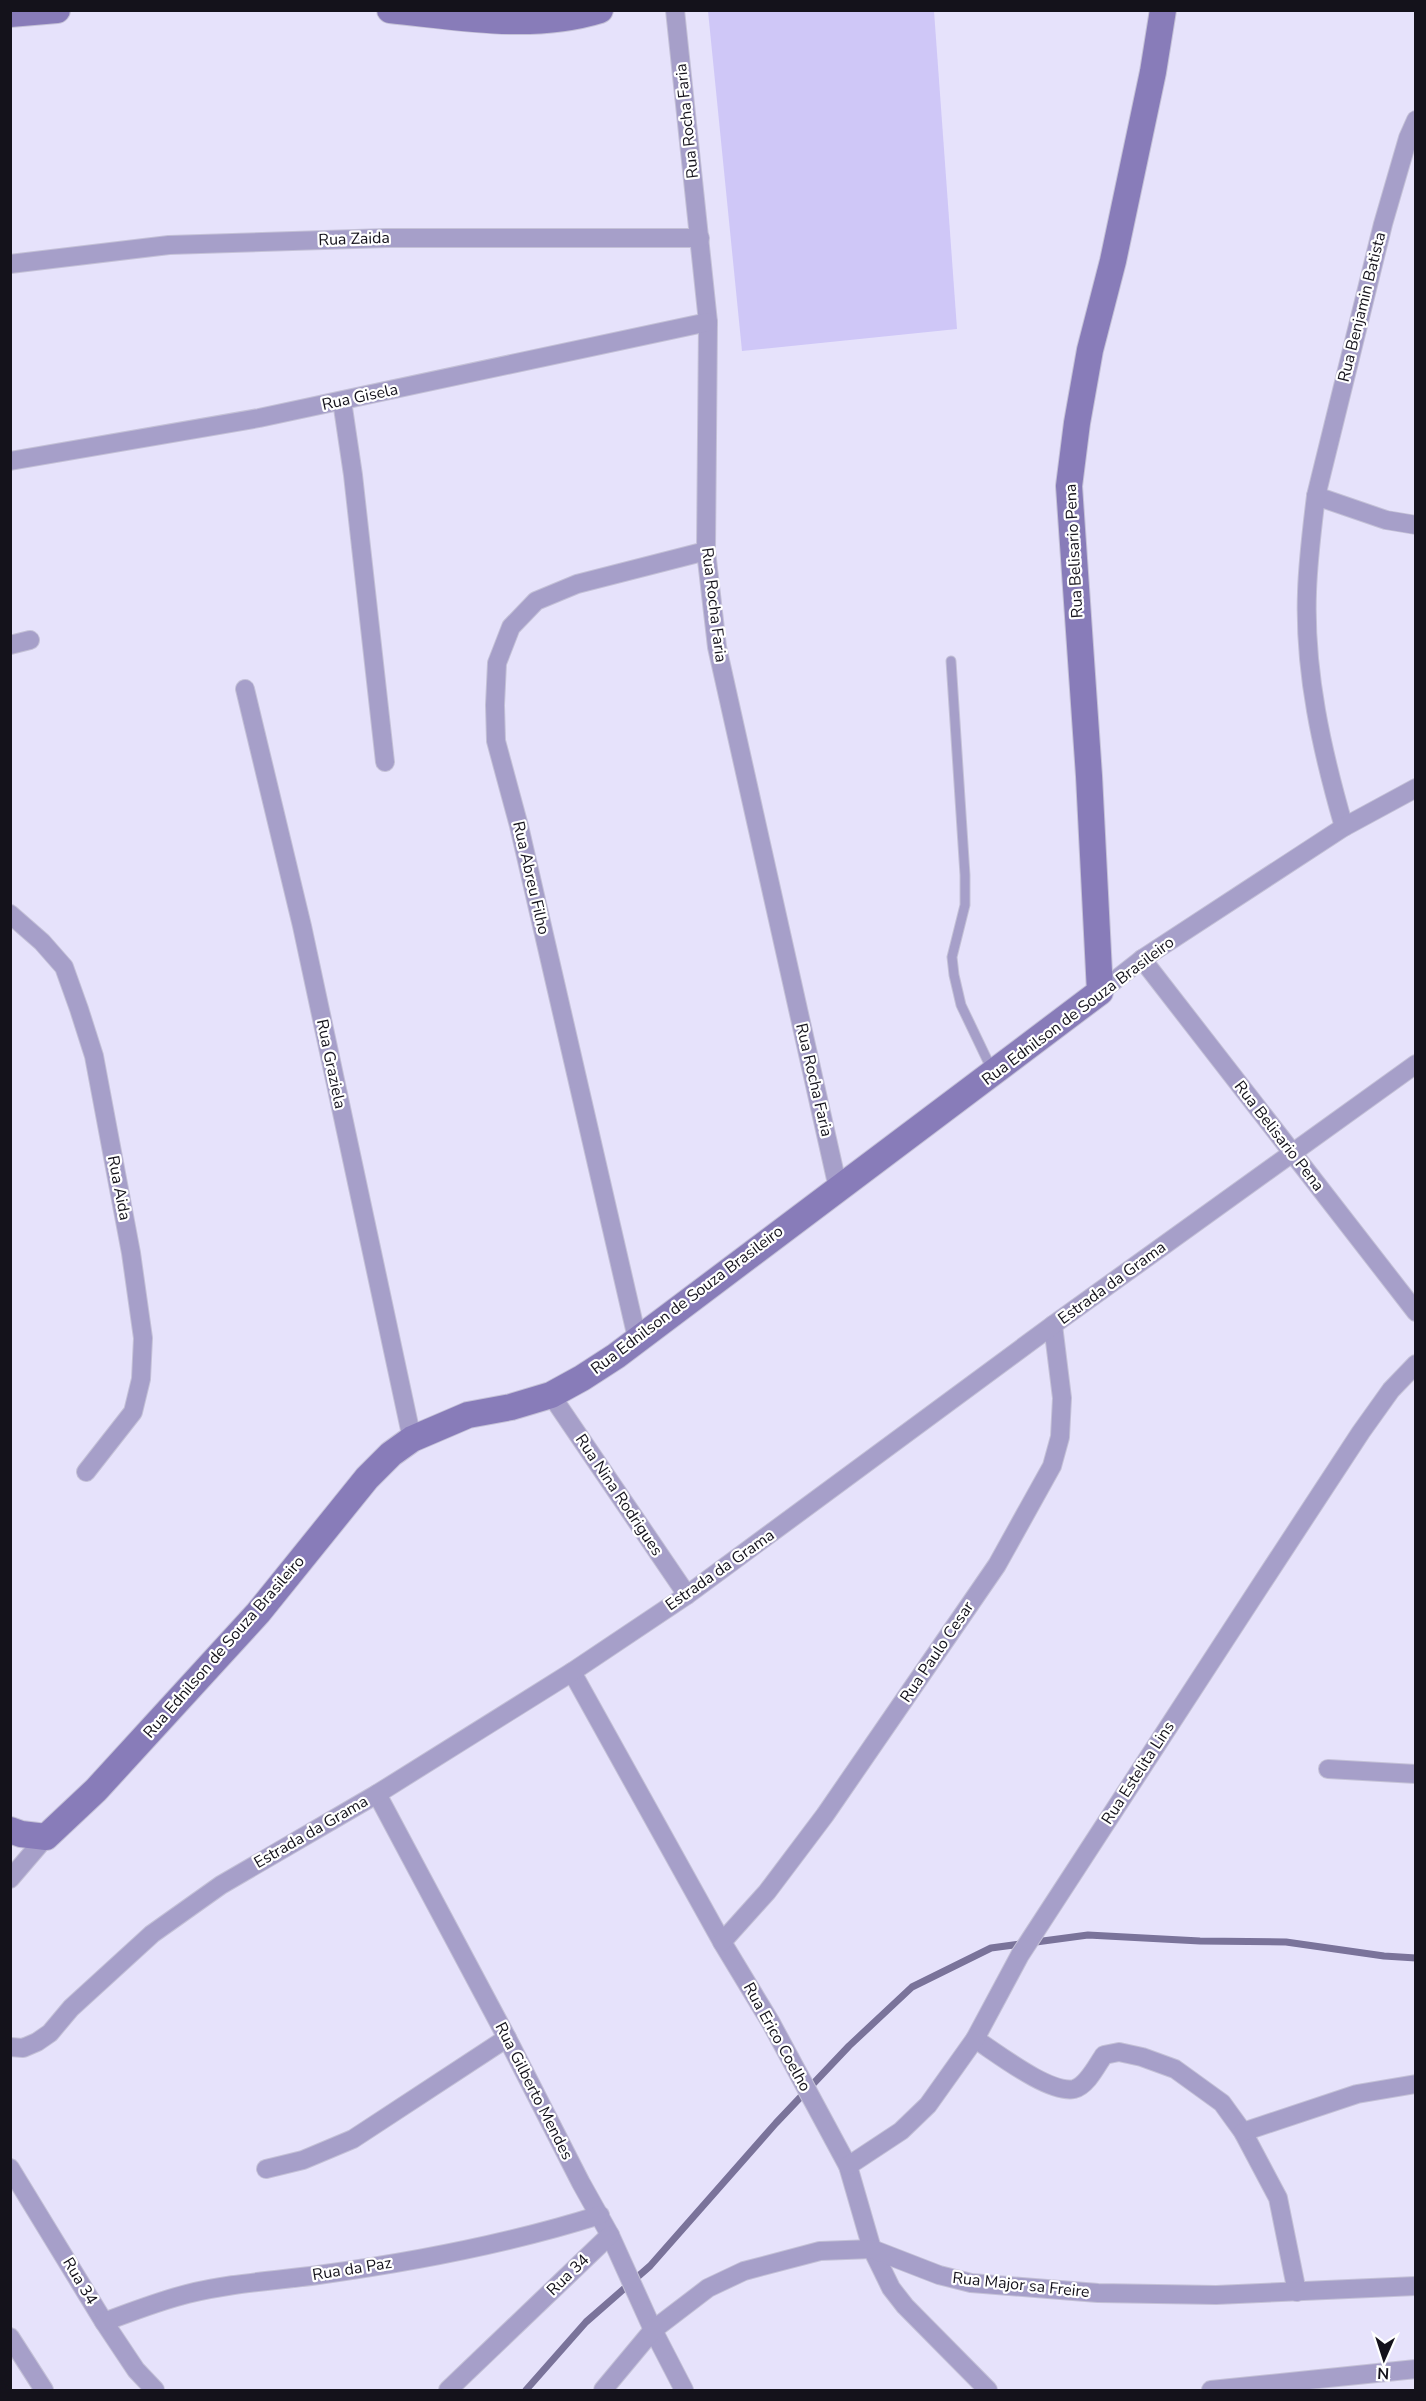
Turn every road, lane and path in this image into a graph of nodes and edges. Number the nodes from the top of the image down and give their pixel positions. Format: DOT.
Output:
graph roads {
  1 [pos="57,10"];
  2 [pos="390,10"];
  3 [pos="600,10"];
  4 [pos="675,10"];
  5 [pos="1163,10"];
  6 [pos="10,14"];
  7 [pos="1416,120"];
  8 [pos="700,238"];
  9 [pos="10,264"];
  10 [pos="708,322"];
  11 [pos="342,401"];
  12 [pos="10,461"];
  13 [pos="1316,496"];
  14 [pos="1416,525"];
  15 [pos="706,551"];
  16 [pos="30,640"];
  17 [pos="10,645"];
  18 [pos="951,661"];
  19 [pos="244,689"];
  20 [pos="384,762"];
  21 [pos="1416,788"];
  22 [pos="1344,827"];
  23 [pos="10,914"];
  24 [pos="1142,959"];
  25 [pos="1100,992"];
  26 [pos="1416,1064"];
  27 [pos="994,1074"];
  28 [pos="1292,1152"];
  29 [pos="838,1188"];
  30 [pos="1416,1311"];
  31 [pos="1053,1325"];
  32 [pos="637,1338"];
  33 [pos="1416,1364"];
  34 [pos="551,1395"];
  35 [pos="412,1439"];
  36 [pos="86,1472"];
  37 [pos="687,1595"];
  38 [pos="572,1672"];
  39 [pos="1328,1770"];
  40 [pos="1416,1774"];
  41 [pos="378,1794"];
  42 [pos="10,1830"];
  43 [pos="46,1837"];
  44 [pos="10,1879"];
  45 [pos="722,1942"];
  46 [pos="507,2038"];
  47 [pos="975,2039"];
  48 [pos="10,2047"];
  49 [pos="1416,2084"];
  50 [pos="1243,2132"];
  51 [pos="848,2166"];
  52 [pos="10,2168"];
  53 [pos="266,2169"];
  54 [pos="600,2215"];
  55 [pos="610,2235"];
  56 [pos="872,2249"];
  57 [pos="1416,2286"];
  58 [pos="1296,2292"];
  59 [pos="104,2322"];
  60 [pos="653,2330"];
  61 [pos="10,2337"];
  62 [pos="1416,2368"];
  63 [pos="1370,2373"];
  64 [pos="44,2391"];
  65 [pos="154,2391"];
  66 [pos="448,2391"];
  67 [pos="603,2391"];
  68 [pos="684,2391"];
  69 [pos="988,2391"];
  70 [pos="1211,2391"];
  71 [pos="1342,2391"];
  1 -- 6 [label="street"];
  2 -- 3 [label="street"];
  4 -- 8 [label="street, Rua Rocha Faria"];
  5 -- 25 [label="street, Rua Belisario Pena"];
  7 -- 13 [label="street, Rua Benjamin Batista"];
  8 -- 9 [label="street, Rua Zaida"];
  8 -- 10 [label="street, Rua Rocha Faria"];
  10 -- 11 [label="street, Rua Gisela"];
  10 -- 15 [label="street, Rua Rocha Faria"];
  11 -- 12 [label="street, Rua Gisela"];
  11 -- 20 [label="street"];
  13 -- 14 [label="street"];
  13 -- 22 [label="street, Rua Benjamin Batista"];
  15 -- 29 [label="street, Rua Rocha Faria"];
  15 -- 32 [label="street, Rua Abreu Filho"];
  16 -- 17 [label="street"];
  18 -- 27 [label="lane"];
  19 -- 35 [label="street, Rua Graziela"];
  21 -- 22 [label="street, Rua Ednilson de Souza Brasileiro"];
  22 -- 24 [label="street, Rua Ednilson de Souza Brasileiro"];
  23 -- 36 [label="street, Rua Aida"];
  24 -- 25 [label="street, Rua Ednilson de Souza Brasileiro"];
  24 -- 28 [label="street, Rua Belisario Pena"];
  25 -- 27 [label="street, Rua Ednilson de Souza Brasileiro"];
  26 -- 28 [label="street, Estrada da Grama"];
  27 -- 29 [label="street, Rua Ednilson de Souza Brasileiro"];
  28 -- 30 [label="street, Rua Belisario Pena"];
  28 -- 31 [label="street, Estrada da Grama"];
  29 -- 32 [label="street, Rua Ednilson de Souza Brasileiro"];
  31 -- 37 [label="street, Estrada da Grama"];
  31 -- 45 [label="street, Rua Paulo Cesar"];
  32 -- 34 [label="street, Rua Ednilson de Souza Brasileiro"];
  33 -- 47 [label="street, Rua Estelita Lins"];
  34 -- 35 [label="street, Rua Ednilson de Souza Brasileiro"];
  34 -- 37 [label="street, Rua Nina Rodrigues"];
  35 -- 43 [label="street, Rua Ednilson de Souza Brasileiro"];
  37 -- 38 [label="street, Estrada da Grama"];
  38 -- 41 [label="street, Estrada da Grama"];
  38 -- 45 [label="street, Rua Erico Coelho"];
  39 -- 40 [label="street"];
  41 -- 46 [label="street, Rua Gilberto Mendes"];
  41 -- 48 [label="street, Estrada da Grama"];
  42 -- 43 [label="street"];
  43 -- 44 [label="street"];
  45 -- 51 [label="street, Rua Erico Coelho"];
  46 -- 53 [label="street"];
  46 -- 54 [label="street, Rua Gilberto Mendes"];
  47 -- 50 [label="street"];
  47 -- 51 [label="street, Rua Estelita Lins"];
  49 -- 50 [label="street"];
  50 -- 58 [label="street"];
  51 -- 56 [label="street, Rua Erico Coelho"];
  52 -- 59 [label="street, Rua 34"];
  54 -- 55 [label="street, Rua Gilberto Mendes"];
  54 -- 59 [label="street, Rua da Paz"];
  55 -- 60 [label="street, Rua Gilberto Mendes"];
  55 -- 66 [label="street, Rua 34"];
  56 -- 58 [label="street, Rua Major sa Freire"];
  56 -- 60 [label="street, Rua Major sa Freire"];
  56 -- 69 [label="street, Rua Erico Coelho"];
  57 -- 58 [label="street, Rua Major sa Freire"];
  59 -- 65 [label="street, Rua 34"];
  60 -- 67 [label="street, Rua Major sa Freire"];
  60 -- 68 [label="street, Rua Gilberto Mendes"];
  61 -- 64 [label="street"];
  62 -- 63 [label="street"];
  63 -- 70 [label="street"];
  63 -- 71 [label="street"];
}
